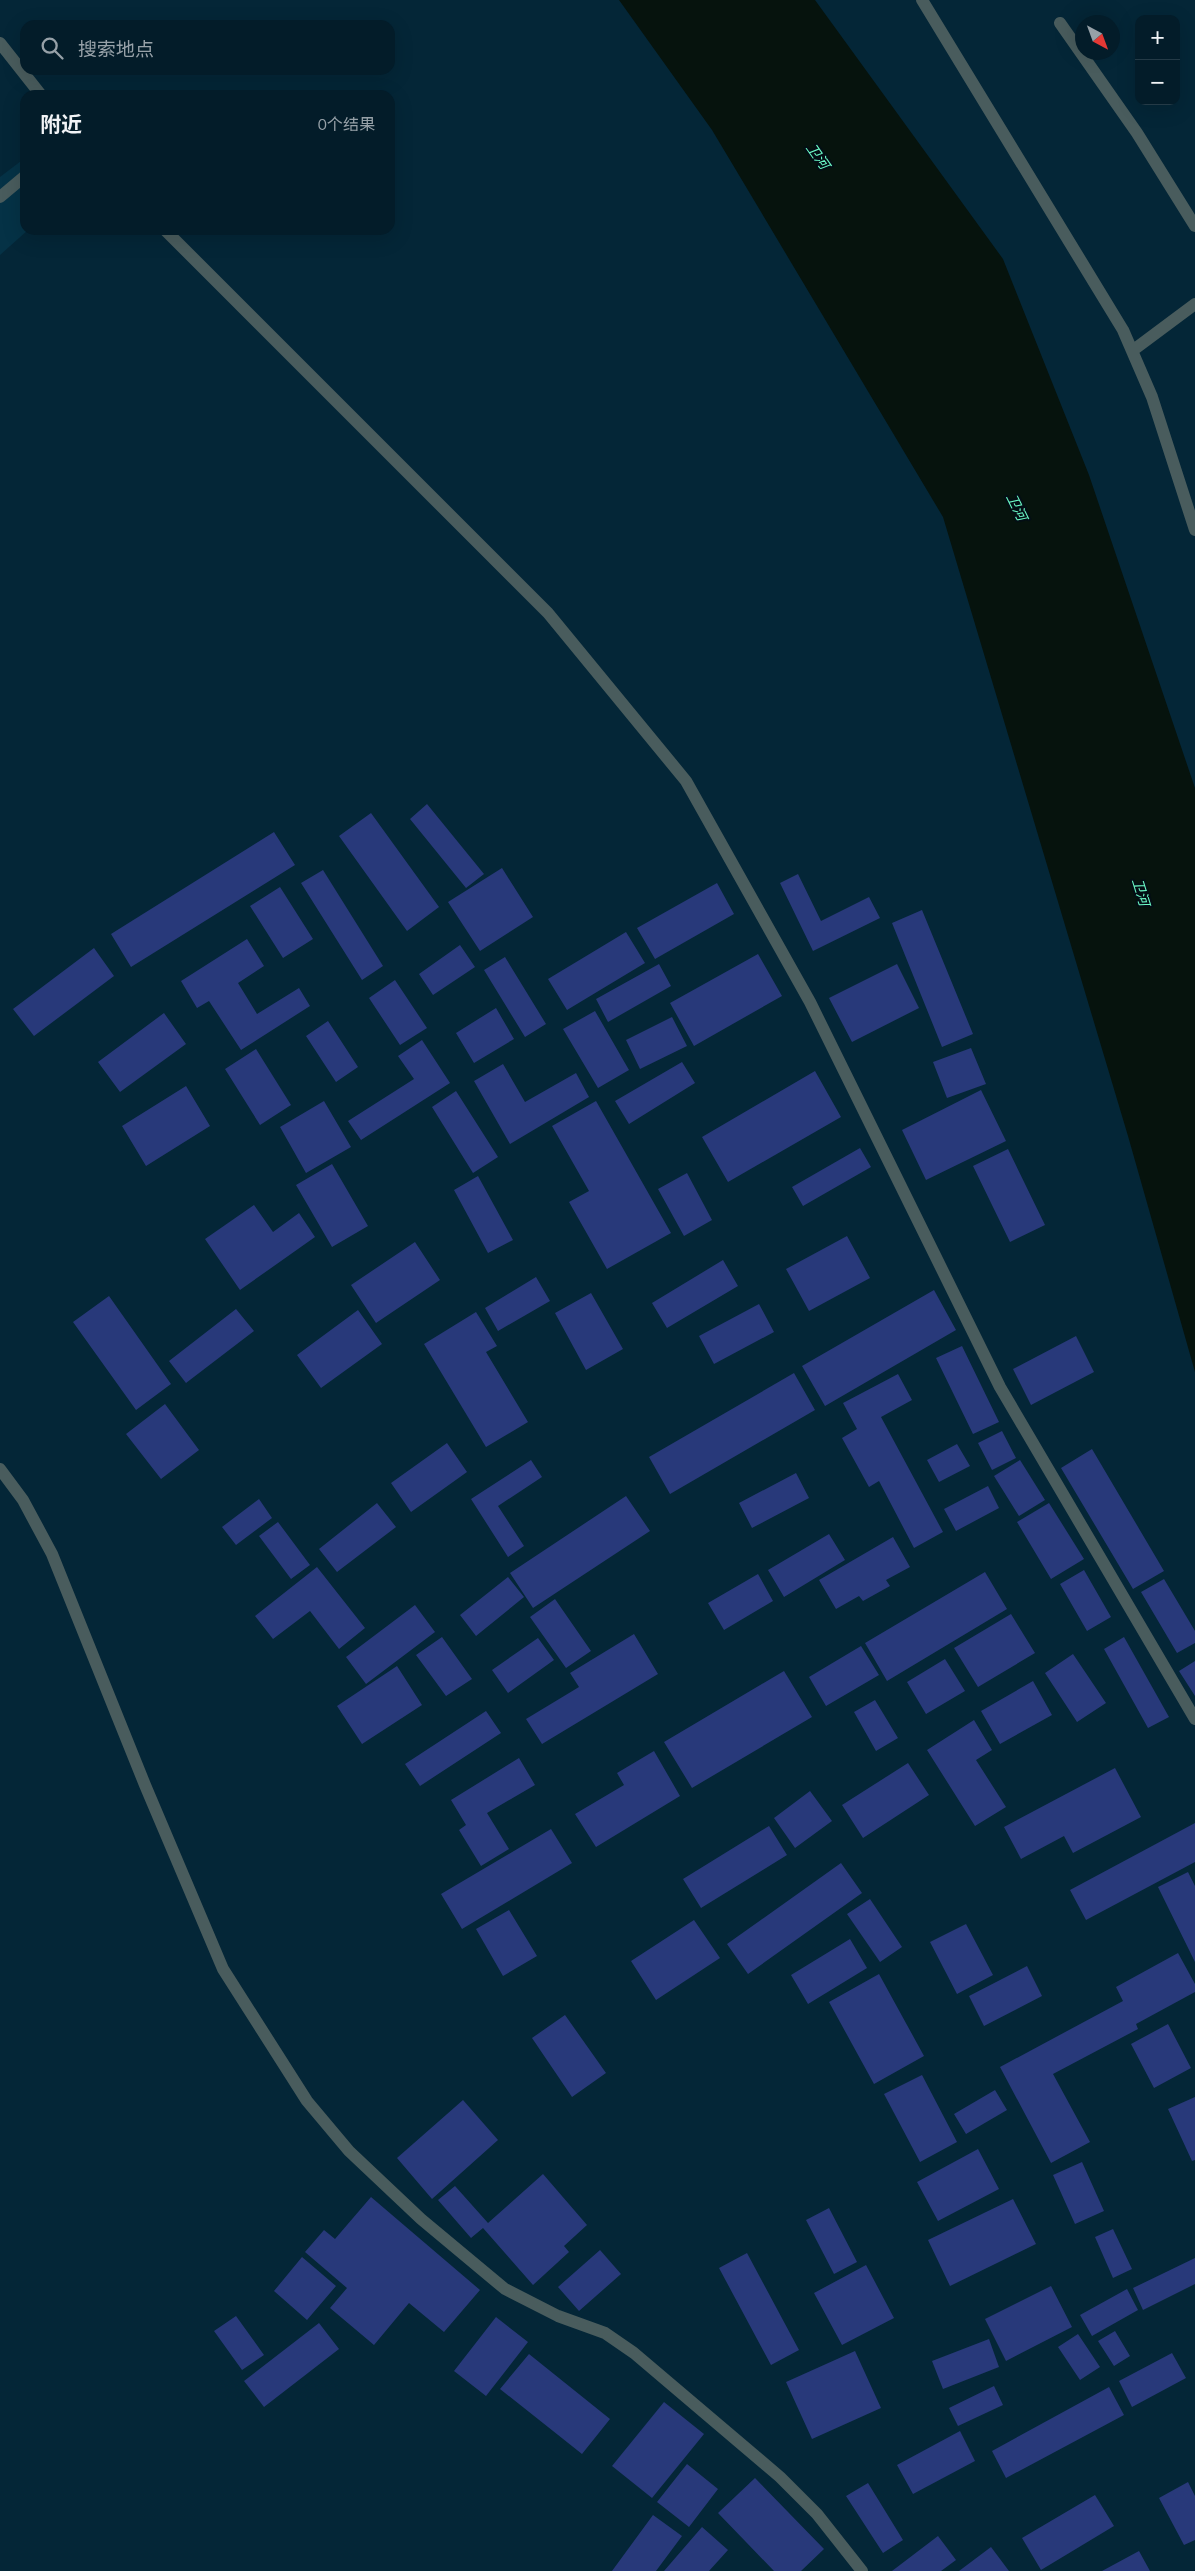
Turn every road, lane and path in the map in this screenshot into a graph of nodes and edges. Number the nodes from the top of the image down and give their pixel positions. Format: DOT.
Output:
graph roads {
  1 [pos="922,0"];
  2 [pos="1060,23"];
  3 [pos="0,43"];
  4 [pos="20,68"];
  5 [pos="25,75"];
  6 [pos="37,90"];
  7 [pos="20,180"];
  8 [pos="0,197"];
  9 [pos="1195,226"];
  10 [pos="170,235"];
  11 [pos="1195,304"];
  12 [pos="1132,351"];
  13 [pos="1195,530"];
  14 [pos="0,1468"];
  15 [pos="1195,1719"];
  16 [pos="861,2570"];
  1 -- 12 [label="street"];
  2 -- 9 [label="street"];
  3 -- 4 [label="street"];
  5 -- 6 [label="street"];
  7 -- 8 [label="street"];
  10 -- 15 [label="street"];
  11 -- 12 [label="street"];
  12 -- 13 [label="street"];
  14 -- 16 [label="street"];
}
